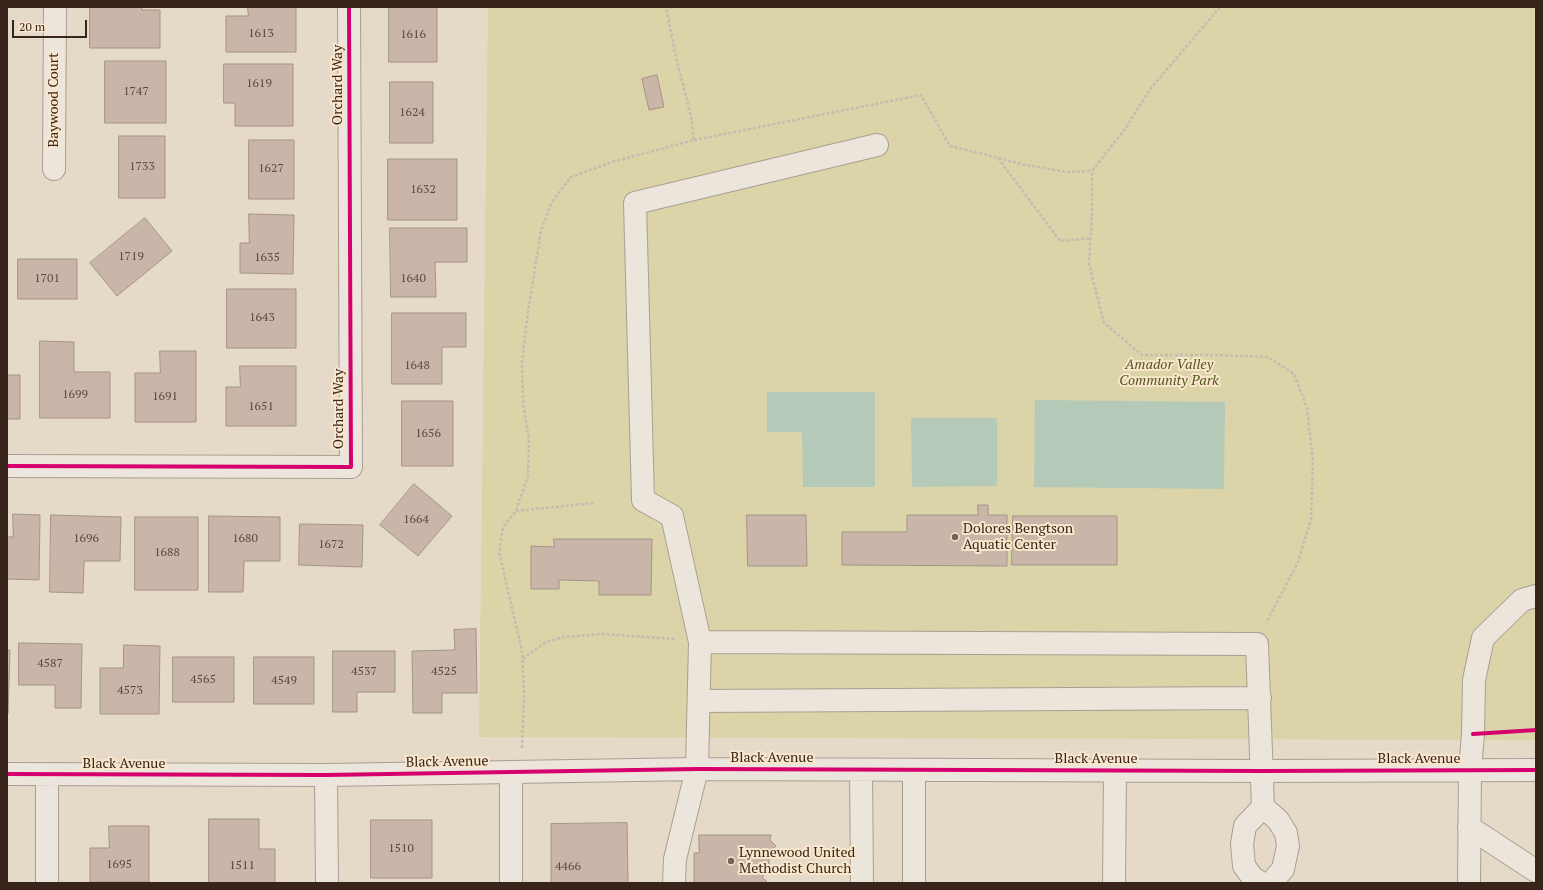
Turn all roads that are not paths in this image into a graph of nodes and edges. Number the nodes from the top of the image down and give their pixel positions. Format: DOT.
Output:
graph roads {
  1 [pos="55,7"];
  2 [pos="349,7"];
  3 [pos="877,145"];
  4 [pos="54,169"];
  5 [pos="7,466"];
  6 [pos="1536,596"];
  7 [pos="692,640"];
  8 [pos="1260,698"];
  9 [pos="699,701"];
  10 [pos="697,769"];
  11 [pos="860,770"];
  12 [pos="914,770"];
  13 [pos="1115,770"];
  14 [pos="1470,770"];
  15 [pos="1536,770"];
  16 [pos="1261,771"];
  17 [pos="516,772"];
  18 [pos="7,774"];
  19 [pos="48,775"];
  20 [pos="326,775"];
  21 [pos="1263,807"];
  22 [pos="1469,827"];
  23 [pos="1536,871"];
  24 [pos="47,883"];
  25 [pos="327,883"];
  26 [pos="511,883"];
  27 [pos="674,883"];
  28 [pos="862,883"];
  29 [pos="914,883"];
  30 [pos="1114,883"];
  31 [pos="1261,883"];
  32 [pos="1271,883"];
  33 [pos="1469,883"];
  1 -- 4 [label="street, Baywood Court"];
  2 -- 5 [label="street, Orchard Way"];
  3 -- 7 [label="street"];
  6 -- 14 [label="street"];
  7 -- 8 [label="street"];
  7 -- 9 [label="street"];
  8 -- 9 [label="street"];
  8 -- 16 [label="street"];
  9 -- 10 [label="street"];
  10 -- 11 [label="street, Black Avenue"];
  10 -- 17 [label="street, Black Avenue"];
  10 -- 27 [label="street"];
  11 -- 12 [label="street, Black Avenue"];
  11 -- 28 [label="street"];
  12 -- 13 [label="street, Black Avenue"];
  12 -- 29 [label="street"];
  13 -- 16 [label="street, Black Avenue"];
  13 -- 30 [label="street"];
  14 -- 15 [label="street, Black Avenue"];
  14 -- 16 [label="street, Black Avenue"];
  14 -- 22 [label="street"];
  16 -- 21 [label="street"];
  17 -- 20 [label="street, Black Avenue"];
  17 -- 26 [label="street"];
  18 -- 19 [label="street, Black Avenue"];
  19 -- 20 [label="street, Black Avenue"];
  19 -- 24 [label="street"];
  20 -- 25 [label="street"];
  21 -- 31 [label="street"];
  21 -- 32 [label="street"];
  22 -- 23 [label="street"];
  22 -- 33 [label="street"];
}
